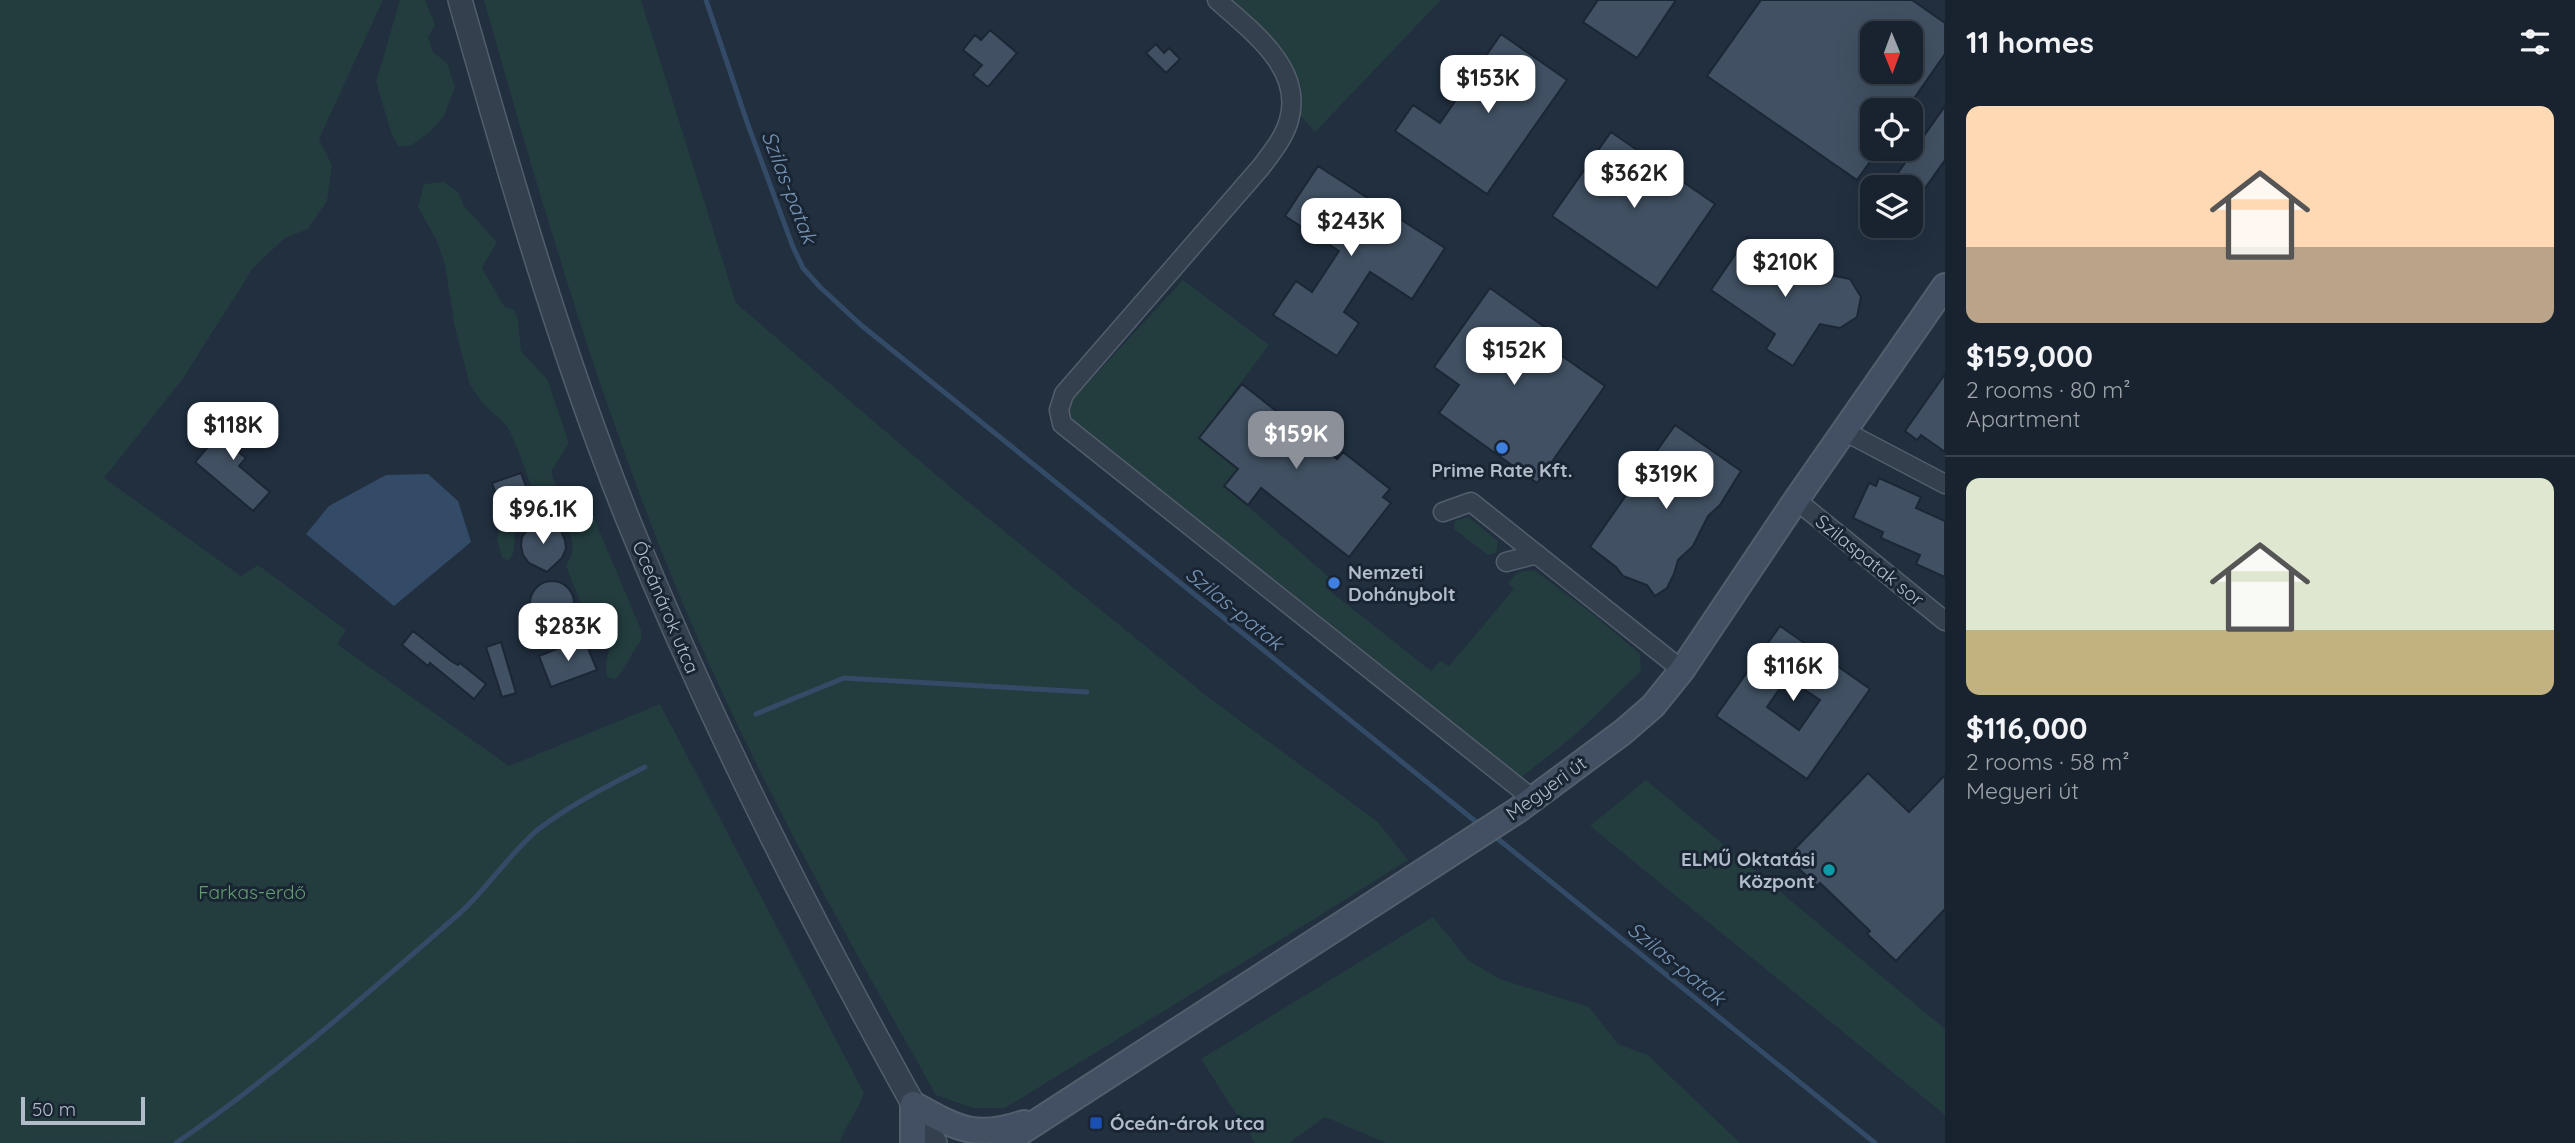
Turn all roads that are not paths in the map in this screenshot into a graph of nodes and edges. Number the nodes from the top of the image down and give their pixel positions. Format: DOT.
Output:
graph roads {
  1 [pos="460,0"];
  2 [pos="1217,0"];
  3 [pos="1945,286"];
  4 [pos="1844,430"];
  5 [pos="1945,484"];
  6 [pos="1796,500"];
  7 [pos="1443,512"];
  8 [pos="1536,554"];
  9 [pos="1506,562"];
  10 [pos="1945,619"];
  11 [pos="1682,670"];
  12 [pos="1525,804"];
  13 [pos="913,1104"];
  14 [pos="1046,1116"];
  15 [pos="913,1143"];
  16 [pos="935,1143"];
  17 [pos="1004,1143"];
  18 [pos="1031,1143"];
  1 -- 13 [label="street, Óceánárok utca"];
  2 -- 12 [label="street"];
  3 -- 4 [label="main road, Megyeri út"];
  4 -- 5 [label="street"];
  4 -- 6 [label="main road, Megyeri út"];
  6 -- 10 [label="street, Szilaspatak sor"];
  6 -- 11 [label="main road, Megyeri út"];
  7 -- 8 [label="street"];
  8 -- 9 [label="street"];
  8 -- 11 [label="street"];
  11 -- 12 [label="main road, Megyeri út"];
  12 -- 14 [label="main road, Megyeri út"];
  13 -- 14 [label="main road"];
  13 -- 15 [label="main road"];
  13 -- 16 [label="street, Óceánárok utca"];
  14 -- 17 [label="main road, Megyeri út"];
  14 -- 18 [label="main road"];
}
